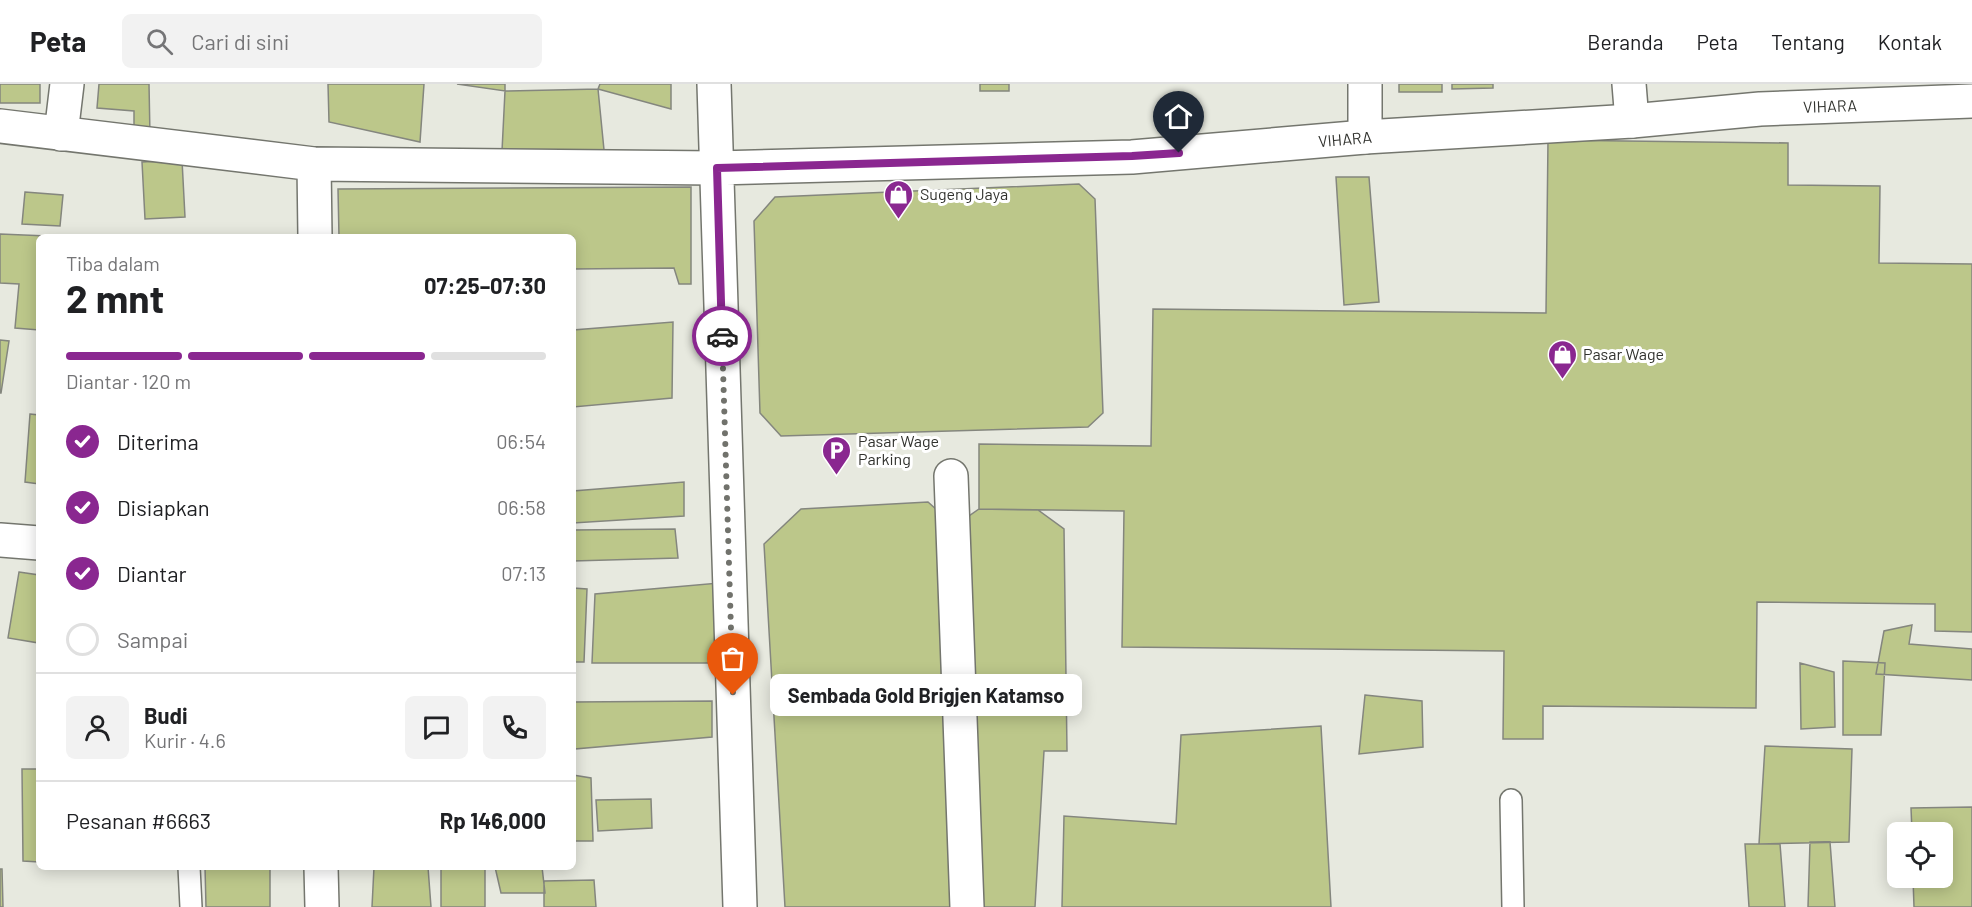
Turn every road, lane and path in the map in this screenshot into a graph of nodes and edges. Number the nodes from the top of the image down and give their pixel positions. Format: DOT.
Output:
graph roads {
  1 [pos="67,84"];
  2 [pos="714,84"];
  3 [pos="1365,84"];
  4 [pos="1629,84"];
  5 [pos="1972,101"];
  6 [pos="1632,121"];
  7 [pos="0,126"];
  8 [pos="61,134"];
  9 [pos="1365,137"];
  10 [pos="314,164"];
  11 [pos="717,168"];
  12 [pos="315,234"];
  13 [pos="951,476"];
  14 [pos="0,540"];
  15 [pos="36,543"];
  16 [pos="1511,800"];
  17 [pos="189,870"];
  18 [pos="321,870"];
  19 [pos="191,907"];
  20 [pos="322,907"];
  21 [pos="740,907"];
  22 [pos="967,907"];
  23 [pos="1513,907"];
  1 -- 8 [label="street"];
  2 -- 11 [label="street"];
  3 -- 9 [label="street"];
  4 -- 6 [label="street"];
  5 -- 6 [label="street, VIHARA"];
  6 -- 9 [label="street, VIHARA"];
  7 -- 8 [label="street, VIHARA"];
  8 -- 10 [label="street, VIHARA"];
  9 -- 11 [label="street, VIHARA"];
  10 -- 11 [label="street, VIHARA"];
  10 -- 12 [label="street"];
  11 -- 21 [label="street"];
  13 -- 22 [label="street"];
  14 -- 15 [label="street"];
  16 -- 23 [label="lane"];
  17 -- 19 [label="lane"];
  18 -- 20 [label="street"];
}
